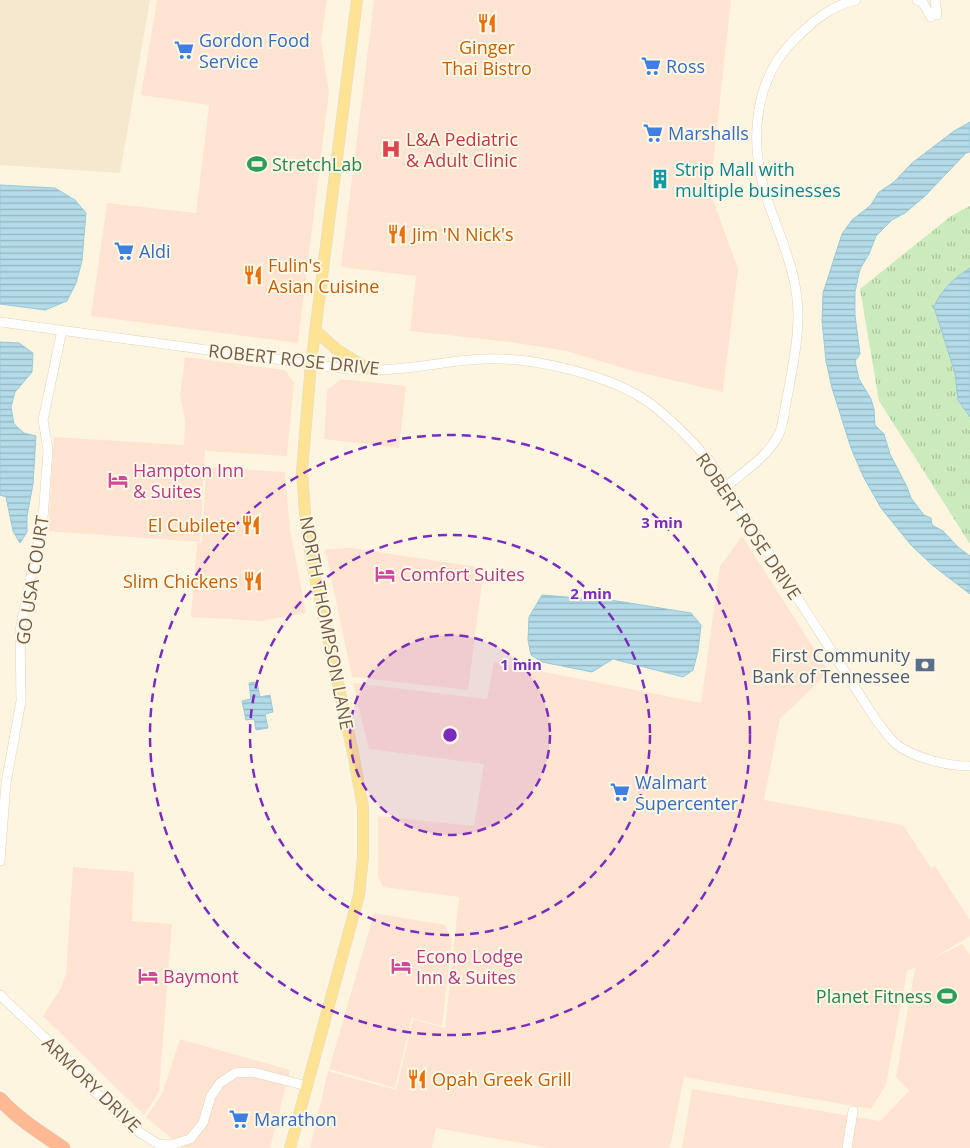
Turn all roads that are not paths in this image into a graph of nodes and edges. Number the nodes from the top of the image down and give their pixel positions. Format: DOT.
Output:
graph roads {
  1 [pos="357,0"];
  2 [pos="856,0"];
  3 [pos="917,0"];
  4 [pos="934,0"];
  5 [pos="0,322"];
  6 [pos="62,330"];
  7 [pos="315,330"];
  8 [pos="311,364"];
  9 [pos="368,369"];
  10 [pos="727,486"];
  11 [pos="970,766"];
  12 [pos="0,861"];
  13 [pos="0,995"];
  14 [pos="307,1086"];
  15 [pos="0,1099"];
  16 [pos="853,1111"];
  17 [pos="63,1148"];
  18 [pos="290,1148"];
  19 [pos="847,1148"];
  1 -- 7 [label="main road, NORTH THOMPSON LANE"];
  2 -- 10 [label="street"];
  3 -- 4 [label="street"];
  5 -- 6 [label="street, ROBERT ROSE DRIVE"];
  6 -- 8 [label="street, ROBERT ROSE DRIVE"];
  6 -- 12 [label="street, GO USA COURT"];
  7 -- 8 [label="main road, NORTH THOMPSON LANE"];
  7 -- 9 [label="main road"];
  8 -- 9 [label="street, ROBERT ROSE DRIVE"];
  8 -- 14 [label="main road, NORTH THOMPSON LANE"];
  9 -- 10 [label="street, ROBERT ROSE DRIVE"];
  10 -- 11 [label="street, ROBERT ROSE DRIVE"];
  13 -- 14 [label="street, ARMORY DRIVE"];
  14 -- 18 [label="main road, NORTH THOMPSON LANE"];
  15 -- 17 [label="highway"];
  16 -- 19 [label="street"];
}
